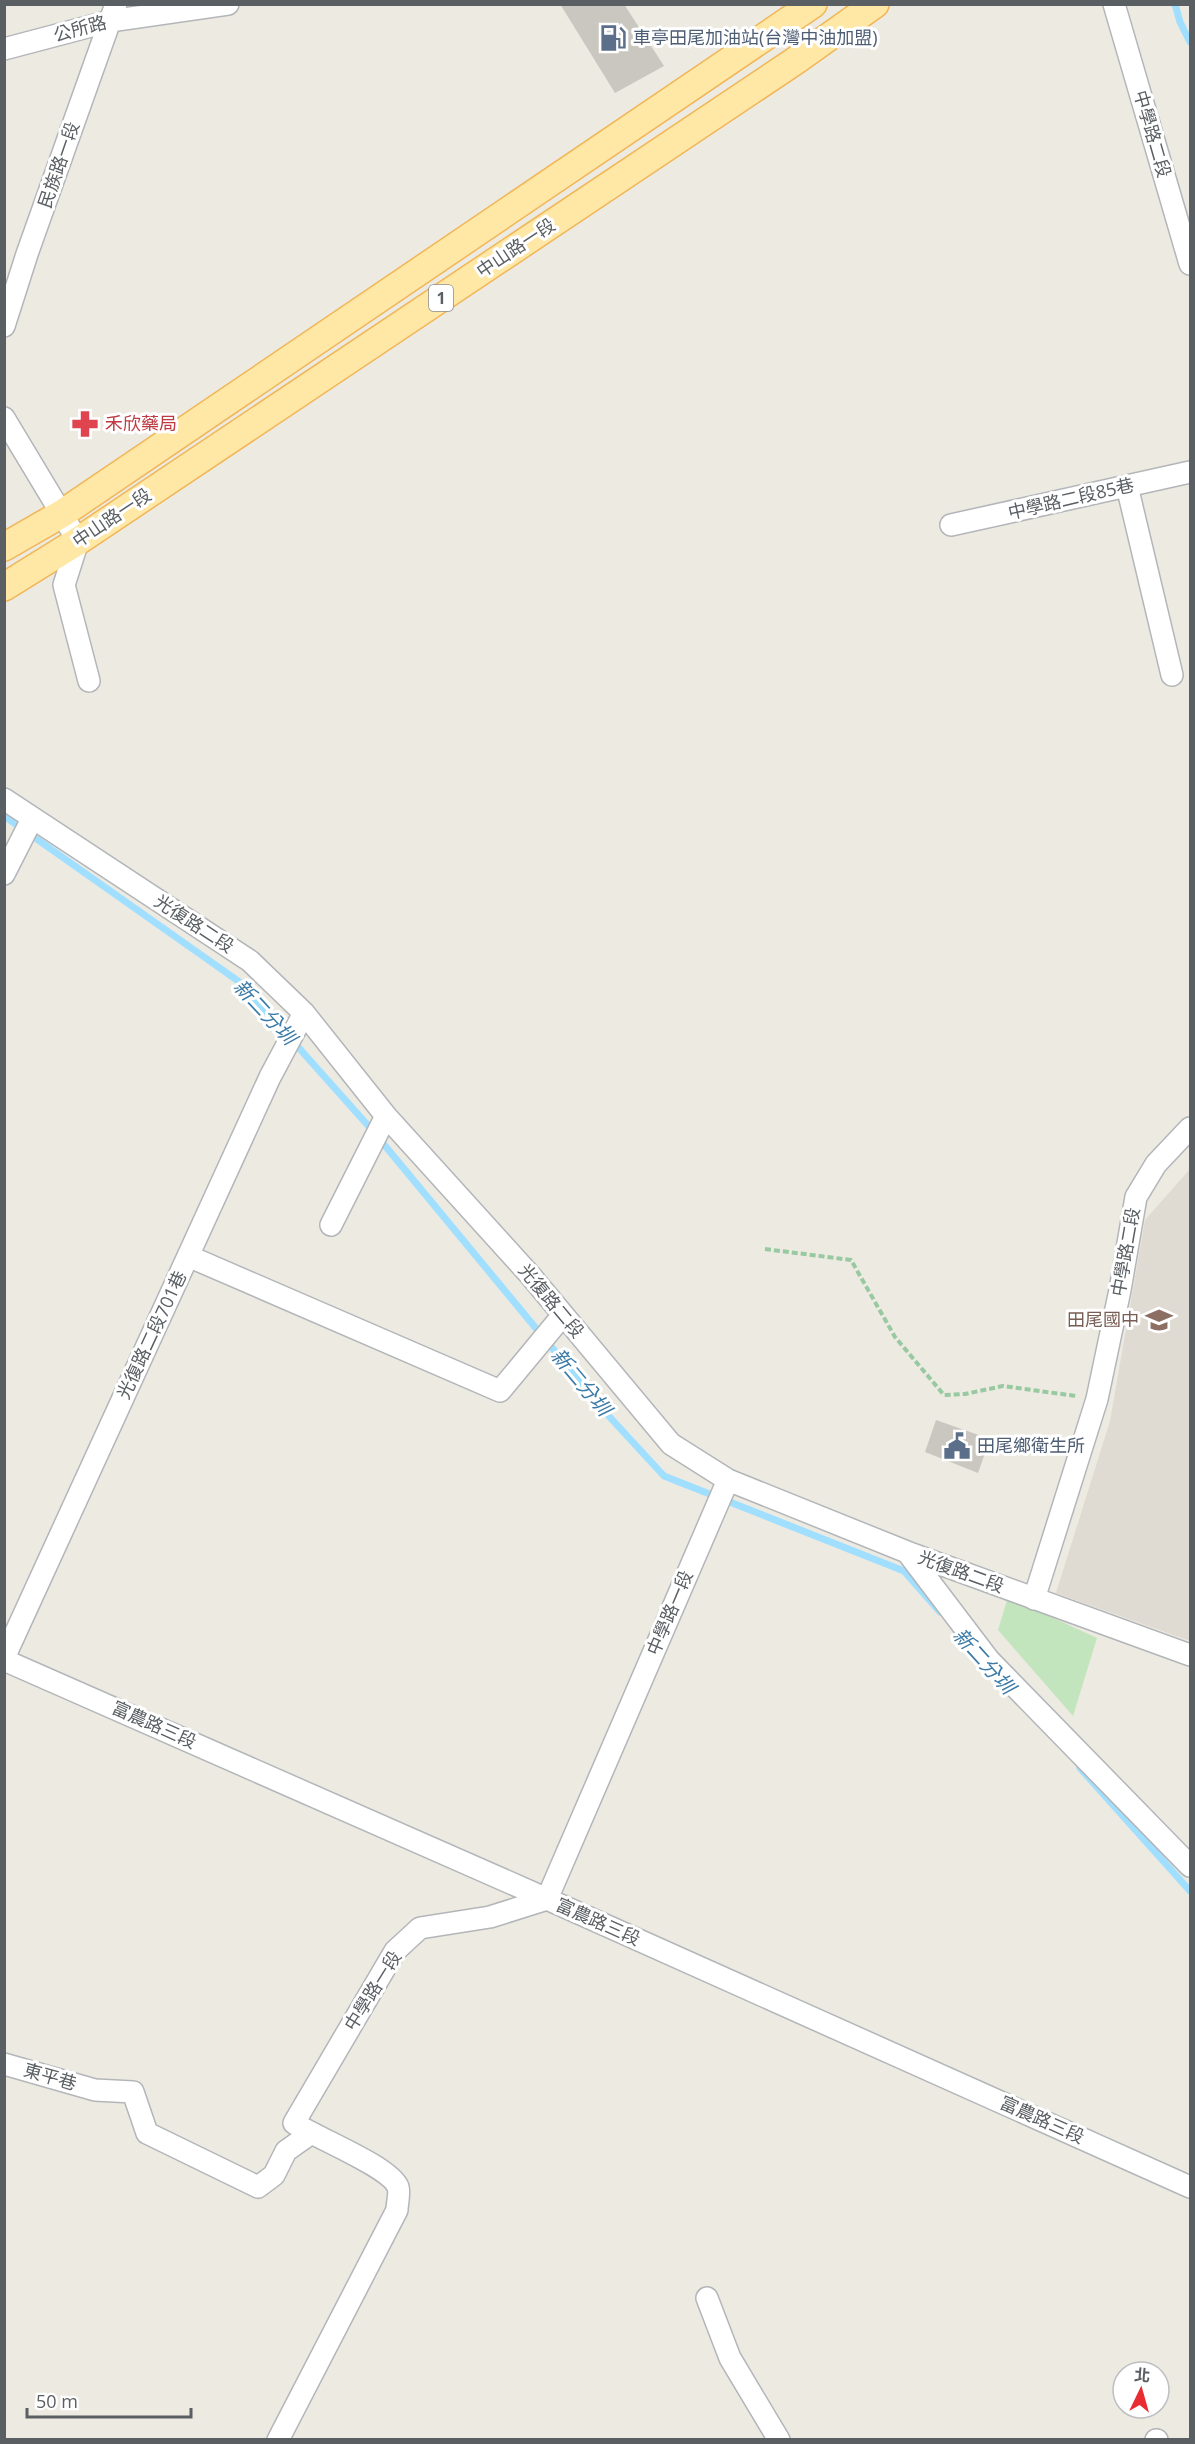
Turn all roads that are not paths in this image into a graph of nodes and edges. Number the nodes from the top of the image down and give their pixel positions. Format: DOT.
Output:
graph roads {
  1 [pos="228,4"];
  2 [pos="813,4"];
  3 [pos="875,4"];
  4 [pos="1114,4"];
  5 [pos="113,13"];
  6 [pos="4,49"];
  7 [pos="1191,264"];
  8 [pos="4,326"];
  9 [pos="4,418"];
  10 [pos="1191,472"];
  11 [pos="1127,486"];
  12 [pos="63,513"];
  13 [pos="951,525"];
  14 [pos="78,541"];
  15 [pos="4,547"];
  16 [pos="4,587"];
  17 [pos="1172,675"];
  18 [pos="88,681"];
  19 [pos="4,800"];
  20 [pos="32,819"];
  21 [pos="4,874"];
  22 [pos="304,1013"];
  23 [pos="386,1116"];
  24 [pos="1191,1128"];
  25 [pos="331,1225"];
  26 [pos="188,1256"];
  27 [pos="563,1315"];
  28 [pos="728,1480"];
  29 [pos="907,1552"];
  30 [pos="1034,1599"];
  31 [pos="1191,1655"];
  32 [pos="4,1659"];
  33 [pos="1191,1866"];
  34 [pos="547,1899"];
  35 [pos="4,2064"];
  36 [pos="310,2134"];
  37 [pos="1191,2187"];
  38 [pos="707,2298"];
  39 [pos="278,2439"];
  40 [pos="779,2439"];
  1 -- 5 [label="street, 公所路"];
  2 -- 12 [label="main road, 中山路一段 / 1"];
  3 -- 14 [label="main road, 中山路一段 / 1"];
  4 -- 7 [label="street, 中學路二段"];
  5 -- 6 [label="street, 公所路"];
  5 -- 8 [label="street, 民族路一段"];
  9 -- 12 [label="street"];
  10 -- 11 [label="street, 中學路二段85巷"];
  11 -- 13 [label="street, 中學路二段85巷"];
  11 -- 17 [label="street"];
  12 -- 14 [label="street"];
  12 -- 15 [label="main road, 中山路一段 / 1"];
  14 -- 16 [label="main road, 中山路一段 / 1"];
  14 -- 18 [label="street"];
  19 -- 20 [label="street, 光復路二段"];
  20 -- 21 [label="street"];
  20 -- 22 [label="street, 光復路二段"];
  22 -- 23 [label="street, 光復路二段"];
  22 -- 26 [label="street, 光復路二段701巷"];
  23 -- 25 [label="street"];
  23 -- 27 [label="street, 光復路二段"];
  24 -- 30 [label="street, 中學路二段"];
  26 -- 27 [label="street"];
  26 -- 32 [label="street, 光復路二段701巷"];
  27 -- 28 [label="street, 光復路二段"];
  28 -- 29 [label="street, 光復路二段"];
  28 -- 34 [label="street, 中學路一段"];
  29 -- 30 [label="street, 光復路二段"];
  29 -- 33 [label="street"];
  30 -- 31 [label="street, 光復路二段"];
  32 -- 34 [label="street, 富農路三段"];
  34 -- 36 [label="street, 中學路一段"];
  34 -- 37 [label="street, 富農路三段"];
  35 -- 36 [label="street, 東平巷"];
  36 -- 39 [label="street"];
  38 -- 40 [label="street"];
}
